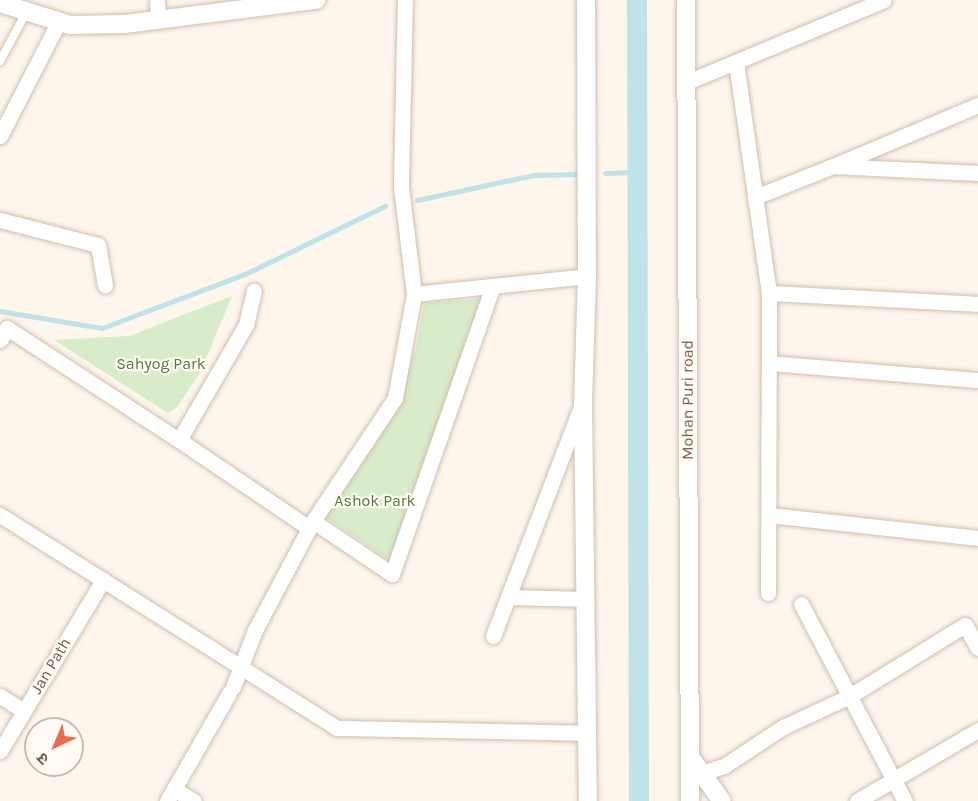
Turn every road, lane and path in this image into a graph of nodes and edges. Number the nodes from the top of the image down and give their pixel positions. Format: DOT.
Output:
graph roads {
  1 [pos="157,0"];
  2 [pos="316,0"];
  3 [pos="405,0"];
  4 [pos="586,0"];
  5 [pos="686,0"];
  6 [pos="884,0"];
  7 [pos="0,3"];
  8 [pos="27,11"];
  9 [pos="158,20"];
  10 [pos="59,21"];
  11 [pos="0,62"];
  12 [pos="736,62"];
  13 [pos="687,82"];
  14 [pos="978,105"];
  15 [pos="0,136"];
  16 [pos="833,166"];
  17 [pos="978,173"];
  18 [pos="755,197"];
  19 [pos="0,220"];
  20 [pos="587,276"];
  21 [pos="105,285"];
  22 [pos="493,286"];
  23 [pos="254,291"];
  24 [pos="769,293"];
  25 [pos="414,294"];
  26 [pos="978,304"];
  27 [pos="0,340"];
  28 [pos="769,363"];
  29 [pos="978,380"];
  30 [pos="583,402"];
  31 [pos="179,440"];
  32 [pos="0,515"];
  33 [pos="770,515"];
  34 [pos="311,525"];
  35 [pos="978,538"];
  36 [pos="103,580"];
  37 [pos="768,593"];
  38 [pos="508,597"];
  39 [pos="585,600"];
  40 [pos="801,604"];
  41 [pos="493,636"];
  42 [pos="978,648"];
  43 [pos="239,668"];
  44 [pos="848,693"];
  45 [pos="0,696"];
  46 [pos="24,711"];
  47 [pos="978,730"];
  48 [pos="588,733"];
  49 [pos="0,751"];
  50 [pos="690,757"];
  51 [pos="701,773"];
  52 [pos="894,780"];
  53 [pos="170,795"];
  54 [pos="194,801"];
  55 [pos="588,801"];
  56 [pos="690,801"];
  57 [pos="722,801"];
  58 [pos="857,801"];
  59 [pos="905,801"];
  1 -- 9 [label="street"];
  2 -- 9 [label="street"];
  3 -- 25 [label="street"];
  4 -- 20 [label="street"];
  5 -- 13 [label="street, Mohan Puri road"];
  6 -- 12 [label="street"];
  7 -- 8 [label="street"];
  8 -- 10 [label="street"];
  8 -- 11 [label="lane"];
  9 -- 10 [label="street"];
  10 -- 15 [label="street"];
  12 -- 13 [label="street"];
  12 -- 18 [label="street"];
  13 -- 50 [label="street, Mohan Puri road"];
  14 -- 16 [label="street"];
  16 -- 17 [label="street"];
  16 -- 18 [label="street"];
  18 -- 24 [label="street"];
  19 -- 21 [label="street"];
  20 -- 22 [label="street"];
  20 -- 30 [label="street"];
  22 -- 25 [label="street"];
  22 -- 34 [label="street"];
  23 -- 31 [label="street"];
  24 -- 26 [label="street"];
  24 -- 28 [label="street"];
  25 -- 34 [label="street"];
  27 -- 31 [label="street"];
  28 -- 29 [label="street"];
  28 -- 33 [label="street"];
  30 -- 38 [label="street"];
  30 -- 39 [label="street"];
  31 -- 34 [label="street"];
  32 -- 36 [label="street"];
  33 -- 35 [label="street"];
  33 -- 37 [label="street"];
  34 -- 43 [label="street"];
  36 -- 43 [label="street"];
  36 -- 46 [label="street, Jan Path"];
  38 -- 39 [label="street"];
  38 -- 41 [label="street"];
  39 -- 48 [label="street"];
  40 -- 44 [label="street"];
  42 -- 44 [label="street"];
  43 -- 48 [label="street"];
  43 -- 53 [label="street"];
  44 -- 51 [label="street"];
  44 -- 52 [label="street"];
  45 -- 46 [label="street"];
  46 -- 49 [label="street, Jan Path"];
  47 -- 52 [label="street"];
  48 -- 55 [label="street"];
  50 -- 51 [label="street"];
  50 -- 56 [label="street, Mohan Puri road"];
  51 -- 57 [label="street"];
  52 -- 58 [label="street"];
  52 -- 59 [label="street"];
  53 -- 54 [label="street"];
}
